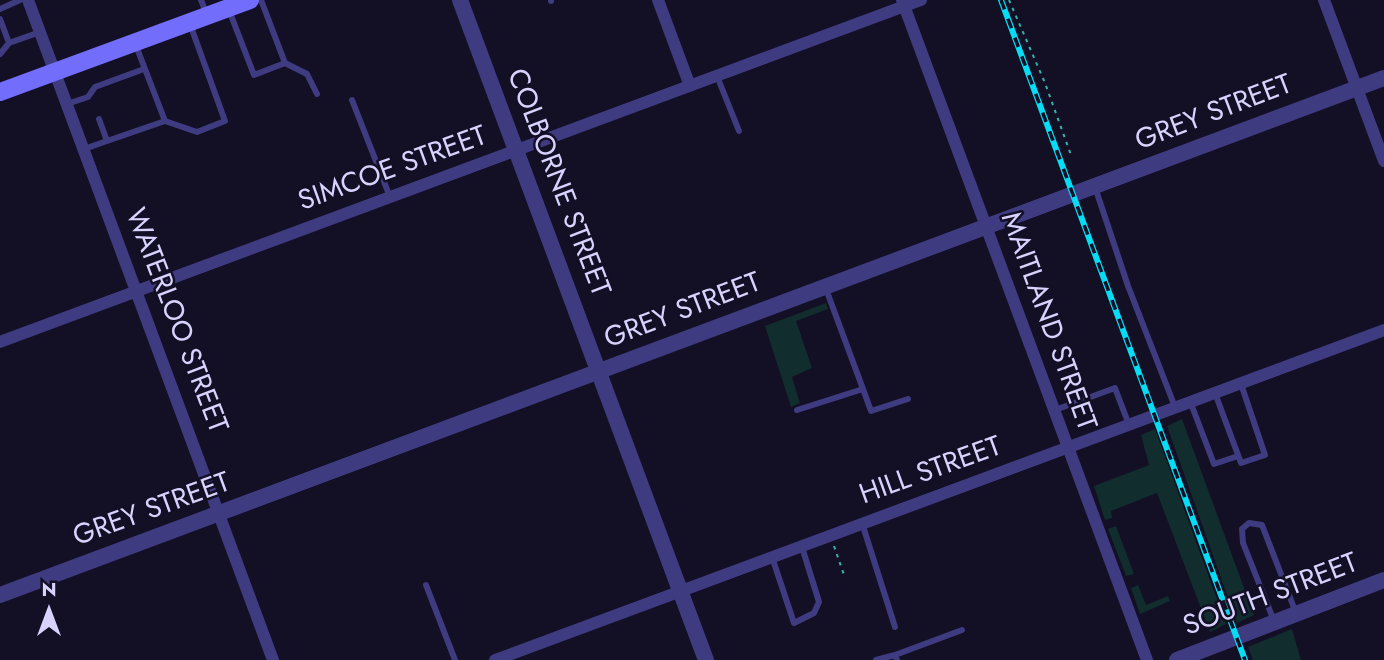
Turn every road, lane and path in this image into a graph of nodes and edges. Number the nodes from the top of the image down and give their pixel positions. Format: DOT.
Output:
graph roads {
  1 [pos="20,0"];
  2 [pos="28,0"];
  3 [pos="250,0"];
  4 [pos="261,0"];
  5 [pos="460,0"];
  6 [pos="658,0"];
  7 [pos="921,0"];
  8 [pos="1009,0"];
  9 [pos="1324,0"];
  10 [pos="903,3"];
  11 [pos="204,8"];
  12 [pos="228,8"];
  13 [pos="0,9"];
  14 [pos="0,19"];
  15 [pos="189,23"];
  16 [pos="40,32"];
  17 [pos="9,43"];
  18 [pos="134,43"];
  19 [pos="0,54"];
  20 [pos="285,63"];
  21 [pos="144,69"];
  22 [pos="55,72"];
  23 [pos="717,76"];
  24 [pos="1384,78"];
  25 [pos="690,86"];
  26 [pos="1357,88"];
  27 [pos="0,90"];
  28 [pos="317,94"];
  29 [pos="352,100"];
  30 [pos="67,104"];
  31 [pos="99,119"];
  32 [pos="165,121"];
  33 [pos="739,131"];
  34 [pos="107,141"];
  35 [pos="84,149"];
  36 [pos="516,150"];
  37 [pos="1071,155"];
  38 [pos="1384,161"];
  39 [pos="1095,187"];
  40 [pos="390,197"];
  41 [pos="985,227"];
  42 [pos="825,287"];
  43 [pos="138,291"];
  44 [pos="1384,330"];
  45 [pos="0,342"];
  46 [pos="599,372"];
  47 [pos="1241,384"];
  48 [pos="863,388"];
  49 [pos="1215,393"];
  50 [pos="908,399"];
  51 [pos="1191,401"];
  52 [pos="1175,407"];
  53 [pos="797,410"];
  54 [pos="1055,410"];
  55 [pos="1129,425"];
  56 [pos="1067,447"];
  57 [pos="1238,456"];
  58 [pos="220,513"];
  59 [pos="862,523"];
  60 [pos="830,535"];
  61 [pos="802,545"];
  62 [pos="772,556"];
  63 [pos="844,575"];
  64 [pos="1384,580"];
  65 [pos="426,585"];
  66 [pos="681,590"];
  67 [pos="0,595"];
  68 [pos="1296,614"];
  69 [pos="1274,622"];
  70 [pos="895,627"];
  71 [pos="962,630"];
  72 [pos="896,658"];
  73 [pos="273,660"];
  74 [pos="455,660"];
  75 [pos="495,660"];
  76 [pos="706,660"];
  77 [pos="876,660"];
  78 [pos="1147,660"];
  79 [pos="1177,660"];
  1 -- 13 [label="lane"];
  2 -- 16 [label="street, WATERLOO STREET"];
  3 -- 12 [label="main road"];
  4 -- 20 [label="lane"];
  5 -- 36 [label="street, COLBORNE STREET"];
  6 -- 25 [label="street"];
  7 -- 10 [label="street, SIMCOE STREET"];
  8 -- 37 [label="path"];
  9 -- 26 [label="street"];
  10 -- 23 [label="street, SIMCOE STREET"];
  10 -- 41 [label="street, MAITLAND STREET"];
  11 -- 12 [label="main road"];
  11 -- 15 [label="main road"];
  12 -- 20 [label="lane"];
  14 -- 17 [label="lane"];
  15 -- 18 [label="main road"];
  15 -- 32 [label="lane"];
  16 -- 17 [label="lane"];
  16 -- 22 [label="street, WATERLOO STREET"];
  17 -- 19 [label="lane"];
  18 -- 21 [label="lane"];
  18 -- 22 [label="main road"];
  20 -- 28 [label="lane"];
  21 -- 30 [label="lane"];
  21 -- 32 [label="lane"];
  22 -- 27 [label="main road"];
  22 -- 30 [label="street, WATERLOO STREET"];
  23 -- 25 [label="street, SIMCOE STREET"];
  23 -- 33 [label="lane"];
  24 -- 26 [label="street, GREY STREET"];
  25 -- 36 [label="street, SIMCOE STREET"];
  26 -- 38 [label="street"];
  26 -- 39 [label="street, GREY STREET"];
  29 -- 40 [label="lane"];
  30 -- 35 [label="street, WATERLOO STREET"];
  31 -- 34 [label="lane"];
  32 -- 34 [label="lane"];
  34 -- 35 [label="lane"];
  35 -- 43 [label="street, WATERLOO STREET"];
  36 -- 40 [label="street, SIMCOE STREET"];
  36 -- 46 [label="street, COLBORNE STREET"];
  39 -- 41 [label="street, GREY STREET"];
  39 -- 52 [label="lane"];
  40 -- 43 [label="street, SIMCOE STREET"];
  41 -- 42 [label="street, GREY STREET"];
  41 -- 54 [label="street, MAITLAND STREET"];
  42 -- 46 [label="street, GREY STREET"];
  42 -- 48 [label="lane"];
  43 -- 45 [label="street, SIMCOE STREET"];
  43 -- 58 [label="street, WATERLOO STREET"];
  44 -- 47 [label="street, HILL STREET"];
  46 -- 58 [label="street, GREY STREET"];
  46 -- 66 [label="street, COLBORNE STREET"];
  47 -- 49 [label="street, HILL STREET"];
  47 -- 57 [label="lane"];
  48 -- 50 [label="lane"];
  48 -- 53 [label="lane"];
  49 -- 51 [label="street, HILL STREET"];
  49 -- 57 [label="lane"];
  51 -- 52 [label="street, HILL STREET"];
  51 -- 57 [label="lane"];
  52 -- 55 [label="street, HILL STREET"];
  54 -- 55 [label="lane"];
  54 -- 56 [label="street, MAITLAND STREET"];
  55 -- 56 [label="street, HILL STREET"];
  56 -- 59 [label="street, HILL STREET"];
  56 -- 78 [label="street, MAITLAND STREET"];
  58 -- 67 [label="street, GREY STREET"];
  58 -- 73 [label="street, WATERLOO STREET"];
  59 -- 60 [label="street, HILL STREET"];
  59 -- 70 [label="lane"];
  60 -- 61 [label="street, HILL STREET"];
  60 -- 63 [label="path"];
  61 -- 62 [label="street, HILL STREET"];
  61 -- 62 [label="lane"];
  62 -- 66 [label="street, HILL STREET"];
  64 -- 68 [label="street, SOUTH STREET"];
  65 -- 74 [label="lane"];
  66 -- 75 [label="street, HILL STREET"];
  66 -- 76 [label="street, COLBORNE STREET"];
  68 -- 69 [label="street, SOUTH STREET"];
  68 -- 69 [label="lane"];
  69 -- 79 [label="street, SOUTH STREET"];
  71 -- 72 [label="lane"];
  72 -- 77 [label="lane"];
}
